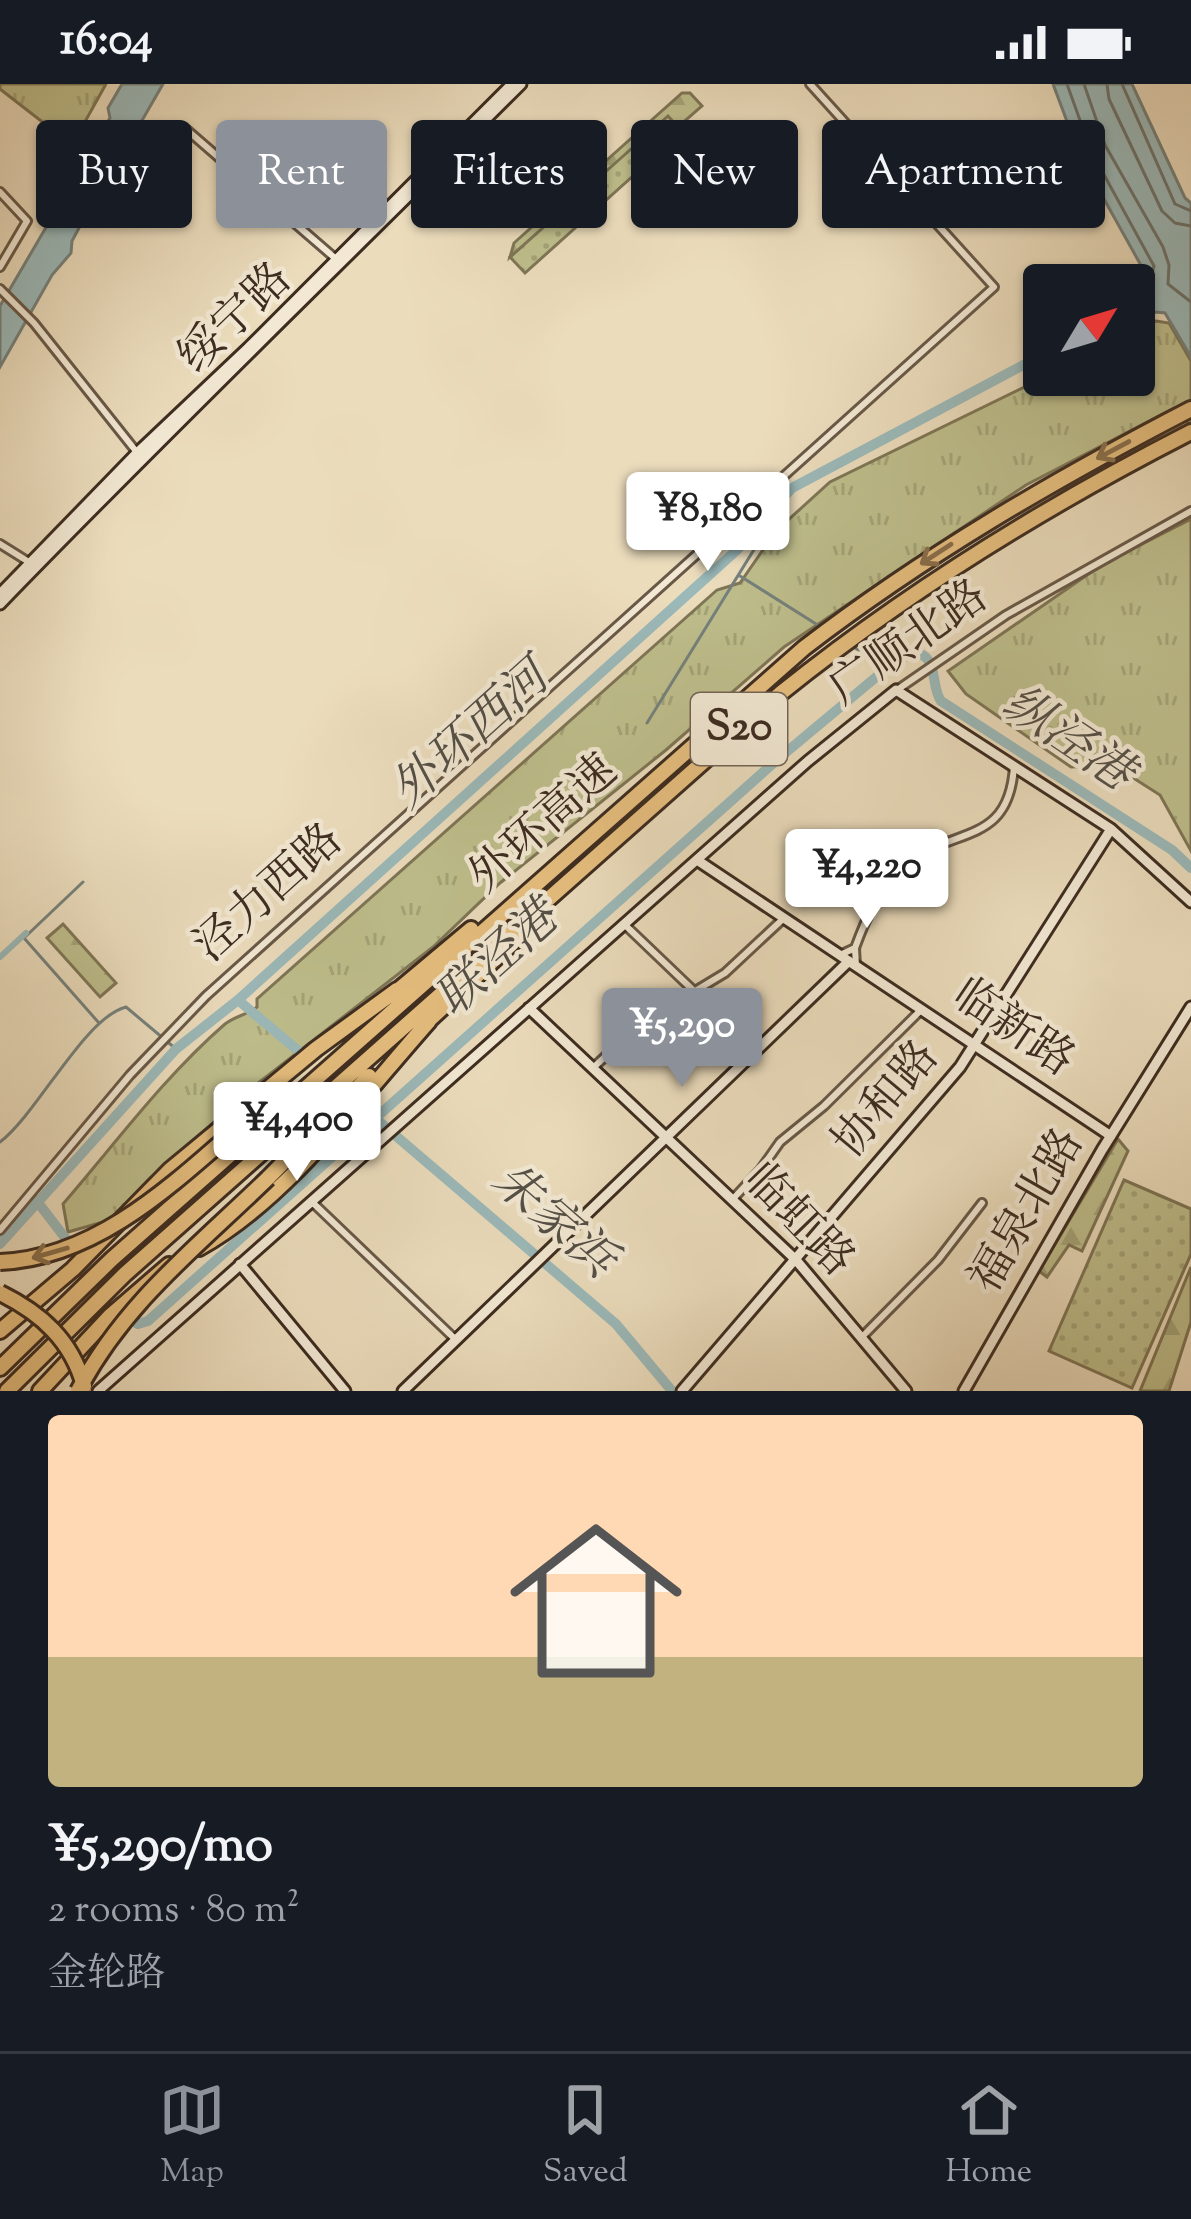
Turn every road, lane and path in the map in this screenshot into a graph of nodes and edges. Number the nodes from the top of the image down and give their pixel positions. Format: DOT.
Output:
graph roads {
  1 [pos="512,84"];
  2 [pos="521,84"];
  3 [pos="810,84"];
  4 [pos="192,134"];
  5 [pos="0,192"];
  6 [pos="336,259"];
  7 [pos="0,267"];
  8 [pos="2,290"];
  9 [pos="1191,409"];
  10 [pos="1191,432"];
  11 [pos="139,455"];
  12 [pos="1191,511"];
  13 [pos="0,544"];
  14 [pos="33,565"];
  15 [pos="0,594"];
  16 [pos="0,604"];
  17 [pos="896,690"];
  18 [pos="1014,766"];
  19 [pos="628,801"];
  20 [pos="642,815"];
  21 [pos="1111,829"];
  22 [pos="697,860"];
  23 [pos="1191,902"];
  24 [pos="784,918"];
  25 [pos="624,924"];
  26 [pos="855,948"];
  27 [pos="848,961"];
  28 [pos="398,991"];
  29 [pos="695,992"];
  30 [pos="1191,1007"];
  31 [pos="529,1008"];
  32 [pos="921,1010"];
  33 [pos="429,1021"];
  34 [pos="976,1046"];
  35 [pos="593,1068"];
  36 [pos="1111,1136"];
  37 [pos="666,1138"];
  38 [pos="732,1200"];
  39 [pos="311,1201"];
  40 [pos="982,1203"];
  41 [pos="0,1230"];
  42 [pos="796,1260"];
  43 [pos="0,1262"];
  44 [pos="241,1264"];
  45 [pos="0,1293"];
  46 [pos="0,1331"];
  47 [pos="861,1338"];
  48 [pos="457,1340"];
  49 [pos="0,1368"];
  50 [pos="683,1390"];
  51 [pos="7,1391"];
  52 [pos="40,1391"];
  53 [pos="81,1391"];
  54 [pos="98,1391"];
  55 [pos="345,1391"];
  56 [pos="403,1391"];
  57 [pos="906,1391"];
  58 [pos="964,1391"];
  1 -- 6 [label="street, 绥宁路"];
  2 -- 11 [label="street, 绥宁路"];
  3 -- 41 [label="street, 泾力西路"];
  4 -- 6 [label="street"];
  5 -- 7 [label="street"];
  6 -- 11 [label="street, 绥宁路"];
  8 -- 11 [label="street"];
  9 -- 19 [label="highway, 外环高速 / S20, one-way"];
  10 -- 20 [label="highway, 外环高速 / S20"];
  11 -- 14 [label="street, 绥宁路"];
  12 -- 17 [label="street, 广顺北路"];
  13 -- 14 [label="street"];
  14 -- 15 [label="street, 绥宁路"];
  14 -- 16 [label="street, 绥宁路"];
  17 -- 18 [label="street"];
  17 -- 22 [label="street, 广顺北路"];
  18 -- 21 [label="street"];
  18 -- 26 [label="street"];
  19 -- 28 [label="highway"];
  19 -- 49 [label="highway, 外环高速 / S20"];
  20 -- 33 [label="highway"];
  20 -- 51 [label="highway, 外环高速 / S20"];
  21 -- 23 [label="street"];
  21 -- 34 [label="street, 协和路"];
  22 -- 24 [label="street, 临新路"];
  22 -- 25 [label="street, 广顺北路"];
  24 -- 27 [label="street, 临新路"];
  24 -- 29 [label="street"];
  25 -- 29 [label="street"];
  25 -- 31 [label="street, 广顺北路"];
  26 -- 27 [label="street"];
  26 -- 27 [label="street"];
  27 -- 32 [label="street, 临新路"];
  27 -- 37 [label="street"];
  28 -- 43 [label="highway, one-way, bridge"];
  28 -- 46 [label="highway"];
  29 -- 35 [label="street"];
  30 -- 36 [label="street, 福泉北路"];
  31 -- 35 [label="street, 临虹路"];
  31 -- 39 [label="street, 广顺北路"];
  32 -- 34 [label="street, 临新路"];
  32 -- 38 [label="street"];
  33 -- 52 [label="highway"];
  33 -- 53 [label="highway, bridge"];
  34 -- 36 [label="street, 临新路"];
  34 -- 42 [label="street, 协和路"];
  35 -- 37 [label="street, 临虹路"];
  36 -- 58 [label="street, 福泉北路"];
  37 -- 38 [label="street, 临虹路"];
  37 -- 48 [label="street"];
  38 -- 42 [label="street, 临虹路"];
  39 -- 44 [label="street, 广顺北路"];
  39 -- 48 [label="street"];
  40 -- 47 [label="street"];
  42 -- 47 [label="street, 临虹路"];
  42 -- 50 [label="street, 协和路"];
  44 -- 54 [label="street, 广顺北路"];
  44 -- 55 [label="street"];
  45 -- 53 [label="highway, bridge"];
  47 -- 57 [label="street, 临虹路"];
  48 -- 56 [label="street"];
}
